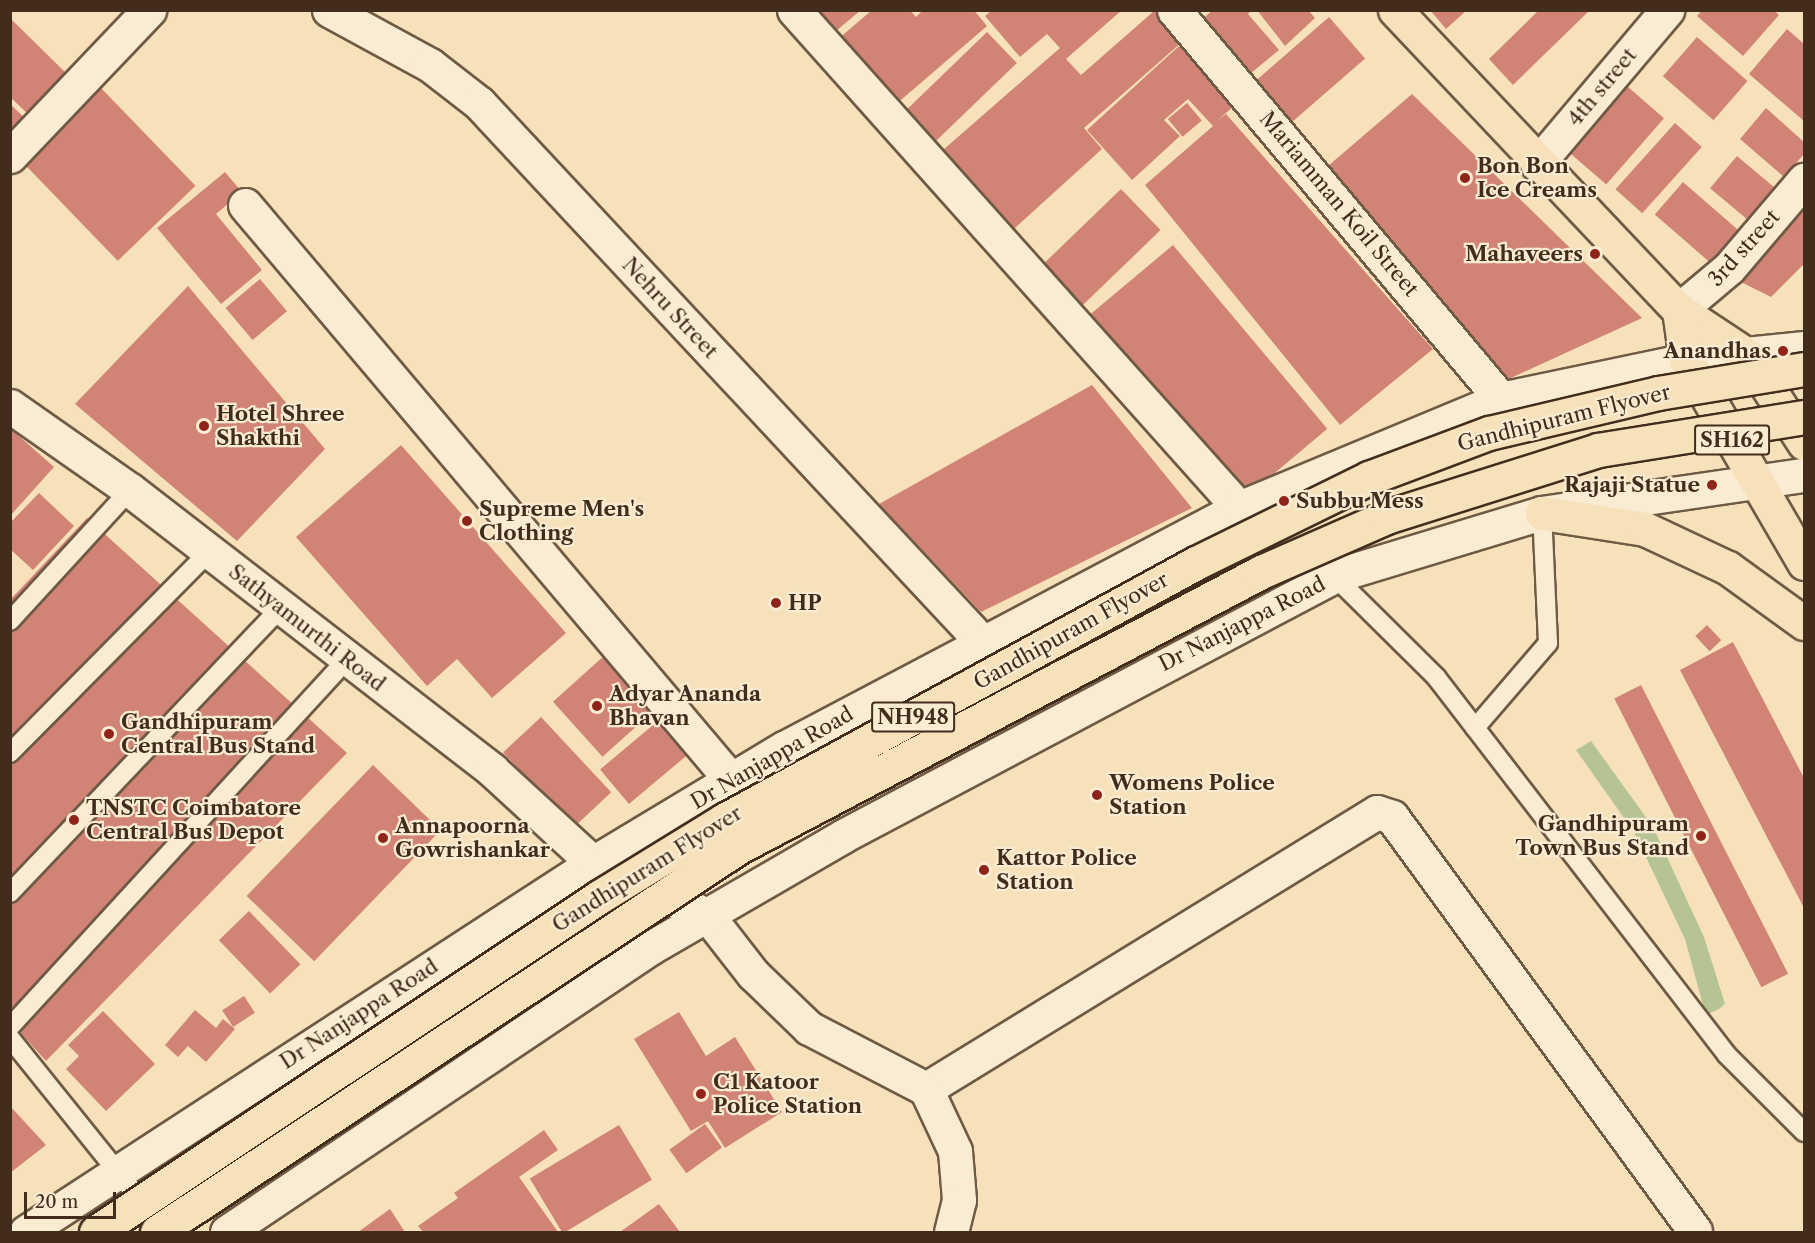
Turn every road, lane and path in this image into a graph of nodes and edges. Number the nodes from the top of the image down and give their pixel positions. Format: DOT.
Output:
graph roads {
  1 [pos="150,10"];
  2 [pos="329,10"];
  3 [pos="794,10"];
  4 [pos="1174,10"];
  5 [pos="1395,10"];
  6 [pos="1667,10"];
  7 [pos="10,156"];
  8 [pos="1537,164"];
  9 [pos="1804,180"];
  10 [pos="245,205"];
  11 [pos="1679,310"];
  12 [pos="1804,348"];
  13 [pos="1747,355"];
  14 [pos="1686,360"];
  15 [pos="1804,369"];
  16 [pos="1501,399"];
  17 [pos="10,406"];
  18 [pos="1804,417"];
  19 [pos="1804,443"];
  20 [pos="1804,475"];
  21 [pos="1756,481"];
  22 [pos="130,490"];
  23 [pos="1239,508"];
  24 [pos="1542,513"];
  25 [pos="209,552"];
  26 [pos="1804,563"];
  27 [pos="1334,576"];
  28 [pos="281,607"];
  29 [pos="10,621"];
  30 [pos="1804,623"];
  31 [pos="982,642"];
  32 [pos="347,658"];
  33 [pos="1474,728"];
  34 [pos="10,753"];
  35 [pos="731,780"];
  36 [pos="593,863"];
  37 [pos="10,893"];
  38 [pos="707,915"];
  39 [pos="10,1027"];
  40 [pos="10,1038"];
  41 [pos="926,1089"];
  42 [pos="1804,1132"];
  43 [pos="119,1170"];
  44 [pos="1695,1231"];
  45 [pos="26,1233"];
  46 [pos="96,1233"];
  47 [pos="157,1233"];
  48 [pos="165,1233"];
  49 [pos="227,1233"];
  50 [pos="951,1233"];
  1 -- 7 [label="street"];
  2 -- 31 [label="street, Nehru Street"];
  3 -- 23 [label="street"];
  4 -- 16 [label="street, Mariamman Koil Street"];
  5 -- 8 [label="main road, SH162"];
  6 -- 8 [label="street, 4th street"];
  8 -- 11 [label="main road, SH162"];
  9 -- 11 [label="street, 3rd street"];
  10 -- 35 [label="street"];
  11 -- 13 [label="main road, SH162"];
  11 -- 14 [label="main road, SH162"];
  12 -- 13 [label="street, Dr Nanjappa Road"];
  13 -- 14 [label="street, Dr Nanjappa Road"];
  13 -- 19 [label="main road, SH162"];
  14 -- 16 [label="street, Dr Nanjappa Road"];
  14 -- 21 [label="main road, SH162"];
  15 -- 46 [label="main road, Gandhipuram Flyover / NH948, bridge"];
  16 -- 23 [label="street, Dr Nanjappa Road"];
  17 -- 22 [label="street, Sathyamurthi Road"];
  18 -- 47 [label="main road, Gandhipuram Flyover / NH948, bridge"];
  20 -- 21 [label="street, Dr Nanjappa Road"];
  21 -- 24 [label="street, Dr Nanjappa Road"];
  21 -- 26 [label="main road, SH162"];
  22 -- 25 [label="street, Sathyamurthi Road"];
  22 -- 29 [label="lane"];
  23 -- 31 [label="street, Dr Nanjappa Road"];
  24 -- 27 [label="street, Dr Nanjappa Road"];
  24 -- 30 [label="main road"];
  24 -- 33 [label="lane"];
  25 -- 28 [label="street, Sathyamurthi Road"];
  25 -- 34 [label="lane"];
  27 -- 33 [label="lane"];
  27 -- 38 [label="street, Dr Nanjappa Road"];
  28 -- 32 [label="street, Sathyamurthi Road"];
  28 -- 37 [label="lane"];
  31 -- 35 [label="street, Dr Nanjappa Road"];
  32 -- 36 [label="street, Sathyamurthi Road"];
  32 -- 39 [label="lane"];
  33 -- 42 [label="lane"];
  35 -- 36 [label="street, Dr Nanjappa Road"];
  36 -- 38 [label="street, Sathyamurthi Road"];
  36 -- 43 [label="street, Dr Nanjappa Road"];
  38 -- 41 [label="street"];
  38 -- 49 [label="street, Dr Nanjappa Road"];
  40 -- 43 [label="lane"];
  41 -- 44 [label="street"];
  41 -- 50 [label="street"];
  43 -- 45 [label="street, Dr Nanjappa Road"];
  43 -- 48 [label="lane"];
}
